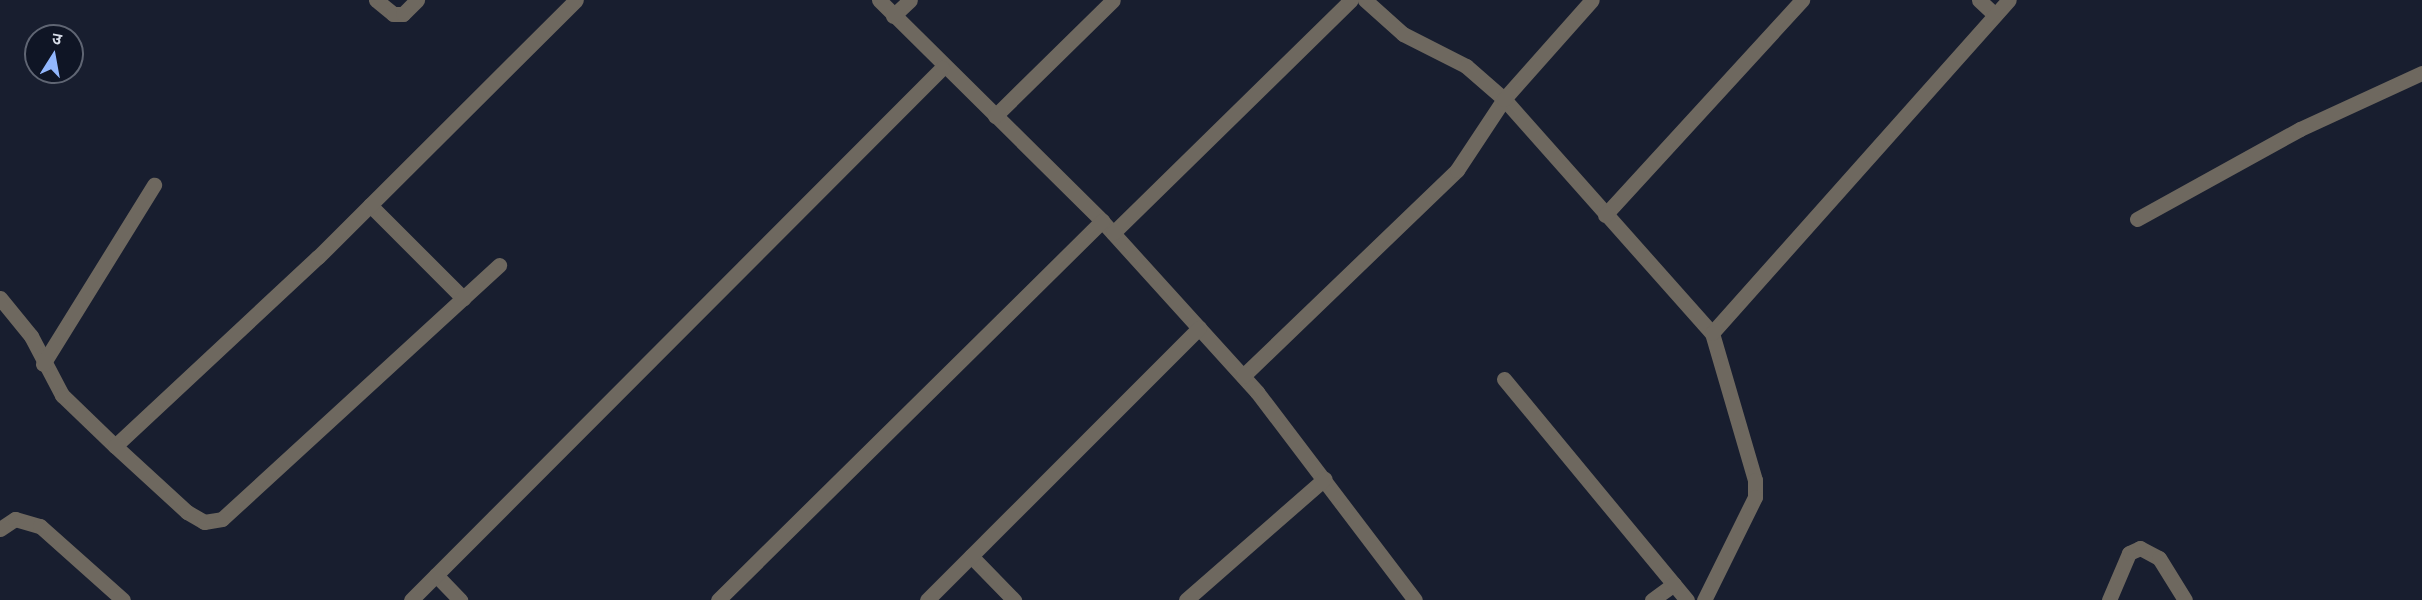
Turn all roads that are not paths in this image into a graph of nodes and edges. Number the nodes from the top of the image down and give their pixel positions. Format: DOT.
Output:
graph roads {
  1 [pos="376,0"];
  2 [pos="417,0"];
  3 [pos="576,0"];
  4 [pos="879,0"];
  5 [pos="910,0"];
  6 [pos="1113,0"];
  7 [pos="1351,0"];
  8 [pos="1365,0"];
  9 [pos="1592,0"];
  10 [pos="1802,0"];
  11 [pos="1979,0"];
  12 [pos="2009,0"];
  13 [pos="1995,15"];
  14 [pos="894,16"];
  15 [pos="942,68"];
  16 [pos="2422,73"];
  17 [pos="1504,99"];
  18 [pos="994,116"];
  19 [pos="154,185"];
  20 [pos="370,206"];
  21 [pos="1605,215"];
  22 [pos="2137,219"];
  23 [pos="1102,221"];
  24 [pos="1113,233"];
  25 [pos="499,265"];
  26 [pos="0,298"];
  27 [pos="463,298"];
  28 [pos="1199,328"];
  29 [pos="1712,333"];
  30 [pos="43,364"];
  31 [pos="1243,376"];
  32 [pos="1504,379"];
  33 [pos="115,446"];
  34 [pos="1324,479"];
  35 [pos="0,529"];
  36 [pos="971,556"];
  37 [pos="436,575"];
  38 [pos="1674,584"];
  39 [pos="123,600"];
  40 [pos="411,600"];
  41 [pos="460,600"];
  42 [pos="718,600"];
  43 [pos="927,600"];
  44 [pos="1014,600"];
  45 [pos="1186,600"];
  46 [pos="1415,600"];
  47 [pos="1652,600"];
  48 [pos="1687,600"];
  49 [pos="1704,600"];
  50 [pos="2109,600"];
  51 [pos="2186,600"];
  1 -- 2 [label="street"];
  3 -- 20 [label="street"];
  4 -- 14 [label="street"];
  5 -- 14 [label="street"];
  6 -- 18 [label="street"];
  7 -- 24 [label="street"];
  8 -- 17 [label="street"];
  9 -- 17 [label="street"];
  10 -- 21 [label="street"];
  11 -- 13 [label="street"];
  12 -- 13 [label="street"];
  13 -- 29 [label="street"];
  14 -- 15 [label="street"];
  15 -- 18 [label="street"];
  15 -- 37 [label="street"];
  16 -- 22 [label="street"];
  17 -- 21 [label="street"];
  17 -- 31 [label="street"];
  18 -- 23 [label="street"];
  19 -- 30 [label="street"];
  20 -- 27 [label="street"];
  20 -- 33 [label="street"];
  21 -- 29 [label="street"];
  23 -- 24 [label="street"];
  23 -- 42 [label="street"];
  24 -- 28 [label="street"];
  25 -- 27 [label="street"];
  26 -- 30 [label="street"];
  27 -- 33 [label="street"];
  28 -- 31 [label="street"];
  28 -- 36 [label="street"];
  29 -- 49 [label="street"];
  30 -- 33 [label="street"];
  31 -- 34 [label="street"];
  32 -- 38 [label="street"];
  34 -- 45 [label="street"];
  34 -- 46 [label="street"];
  35 -- 39 [label="street"];
  36 -- 43 [label="street"];
  36 -- 44 [label="street"];
  37 -- 40 [label="street"];
  37 -- 41 [label="street"];
  38 -- 47 [label="street"];
  38 -- 48 [label="street"];
  50 -- 51 [label="street"];
}
